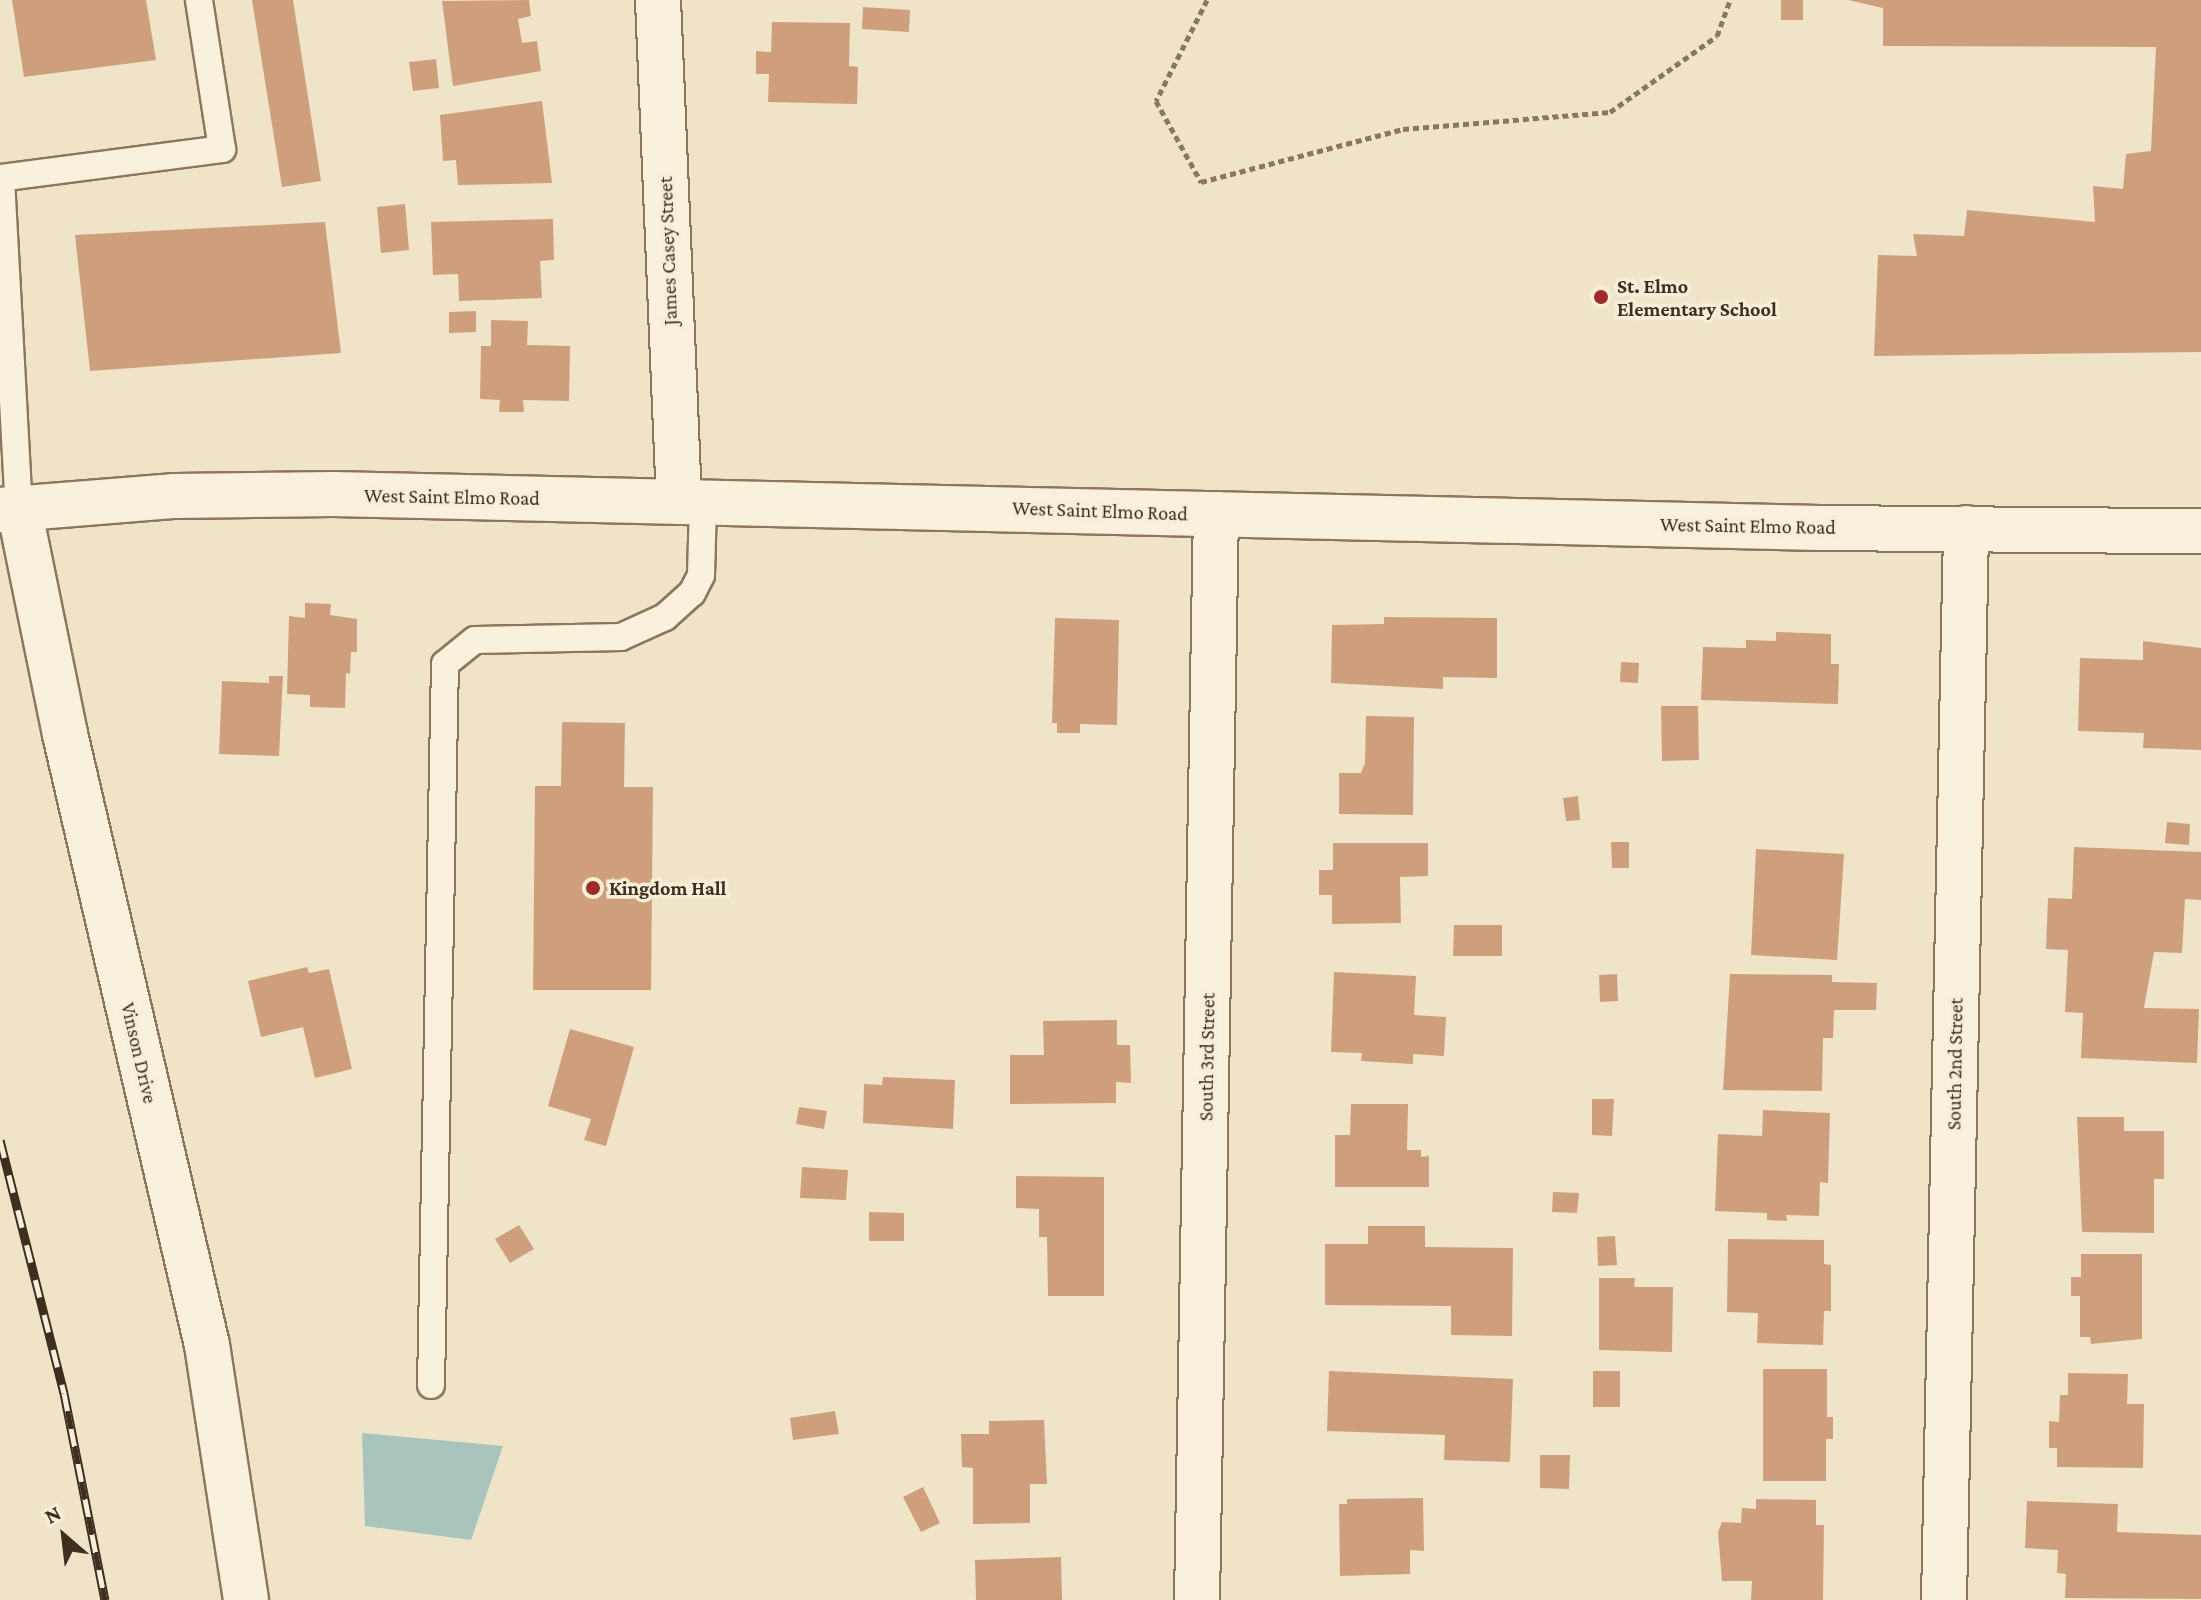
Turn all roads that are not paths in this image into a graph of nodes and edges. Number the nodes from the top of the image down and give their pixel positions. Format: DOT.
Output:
graph roads {
  1 [pos="199,0"];
  2 [pos="658,0"];
  3 [pos="1,179"];
  4 [pos="691,502"];
  5 [pos="10,509"];
  6 [pos="1216,514"];
  7 [pos="1966,528"];
  8 [pos="2201,531"];
  9 [pos="431,1385"];
  10 [pos="246,1600"];
  11 [pos="1197,1600"];
  12 [pos="1944,1600"];
  1 -- 3 [label="lane"];
  2 -- 4 [label="street, James Casey Street"];
  3 -- 5 [label="lane"];
  4 -- 5 [label="street, West Saint Elmo Road"];
  4 -- 6 [label="street, West Saint Elmo Road"];
  4 -- 9 [label="lane"];
  5 -- 10 [label="street, Vinson Drive"];
  6 -- 7 [label="street, West Saint Elmo Road"];
  6 -- 11 [label="street, South 3rd Street"];
  7 -- 8 [label="street, West Saint Elmo Road"];
  7 -- 12 [label="street, South 2nd Street"];
}
